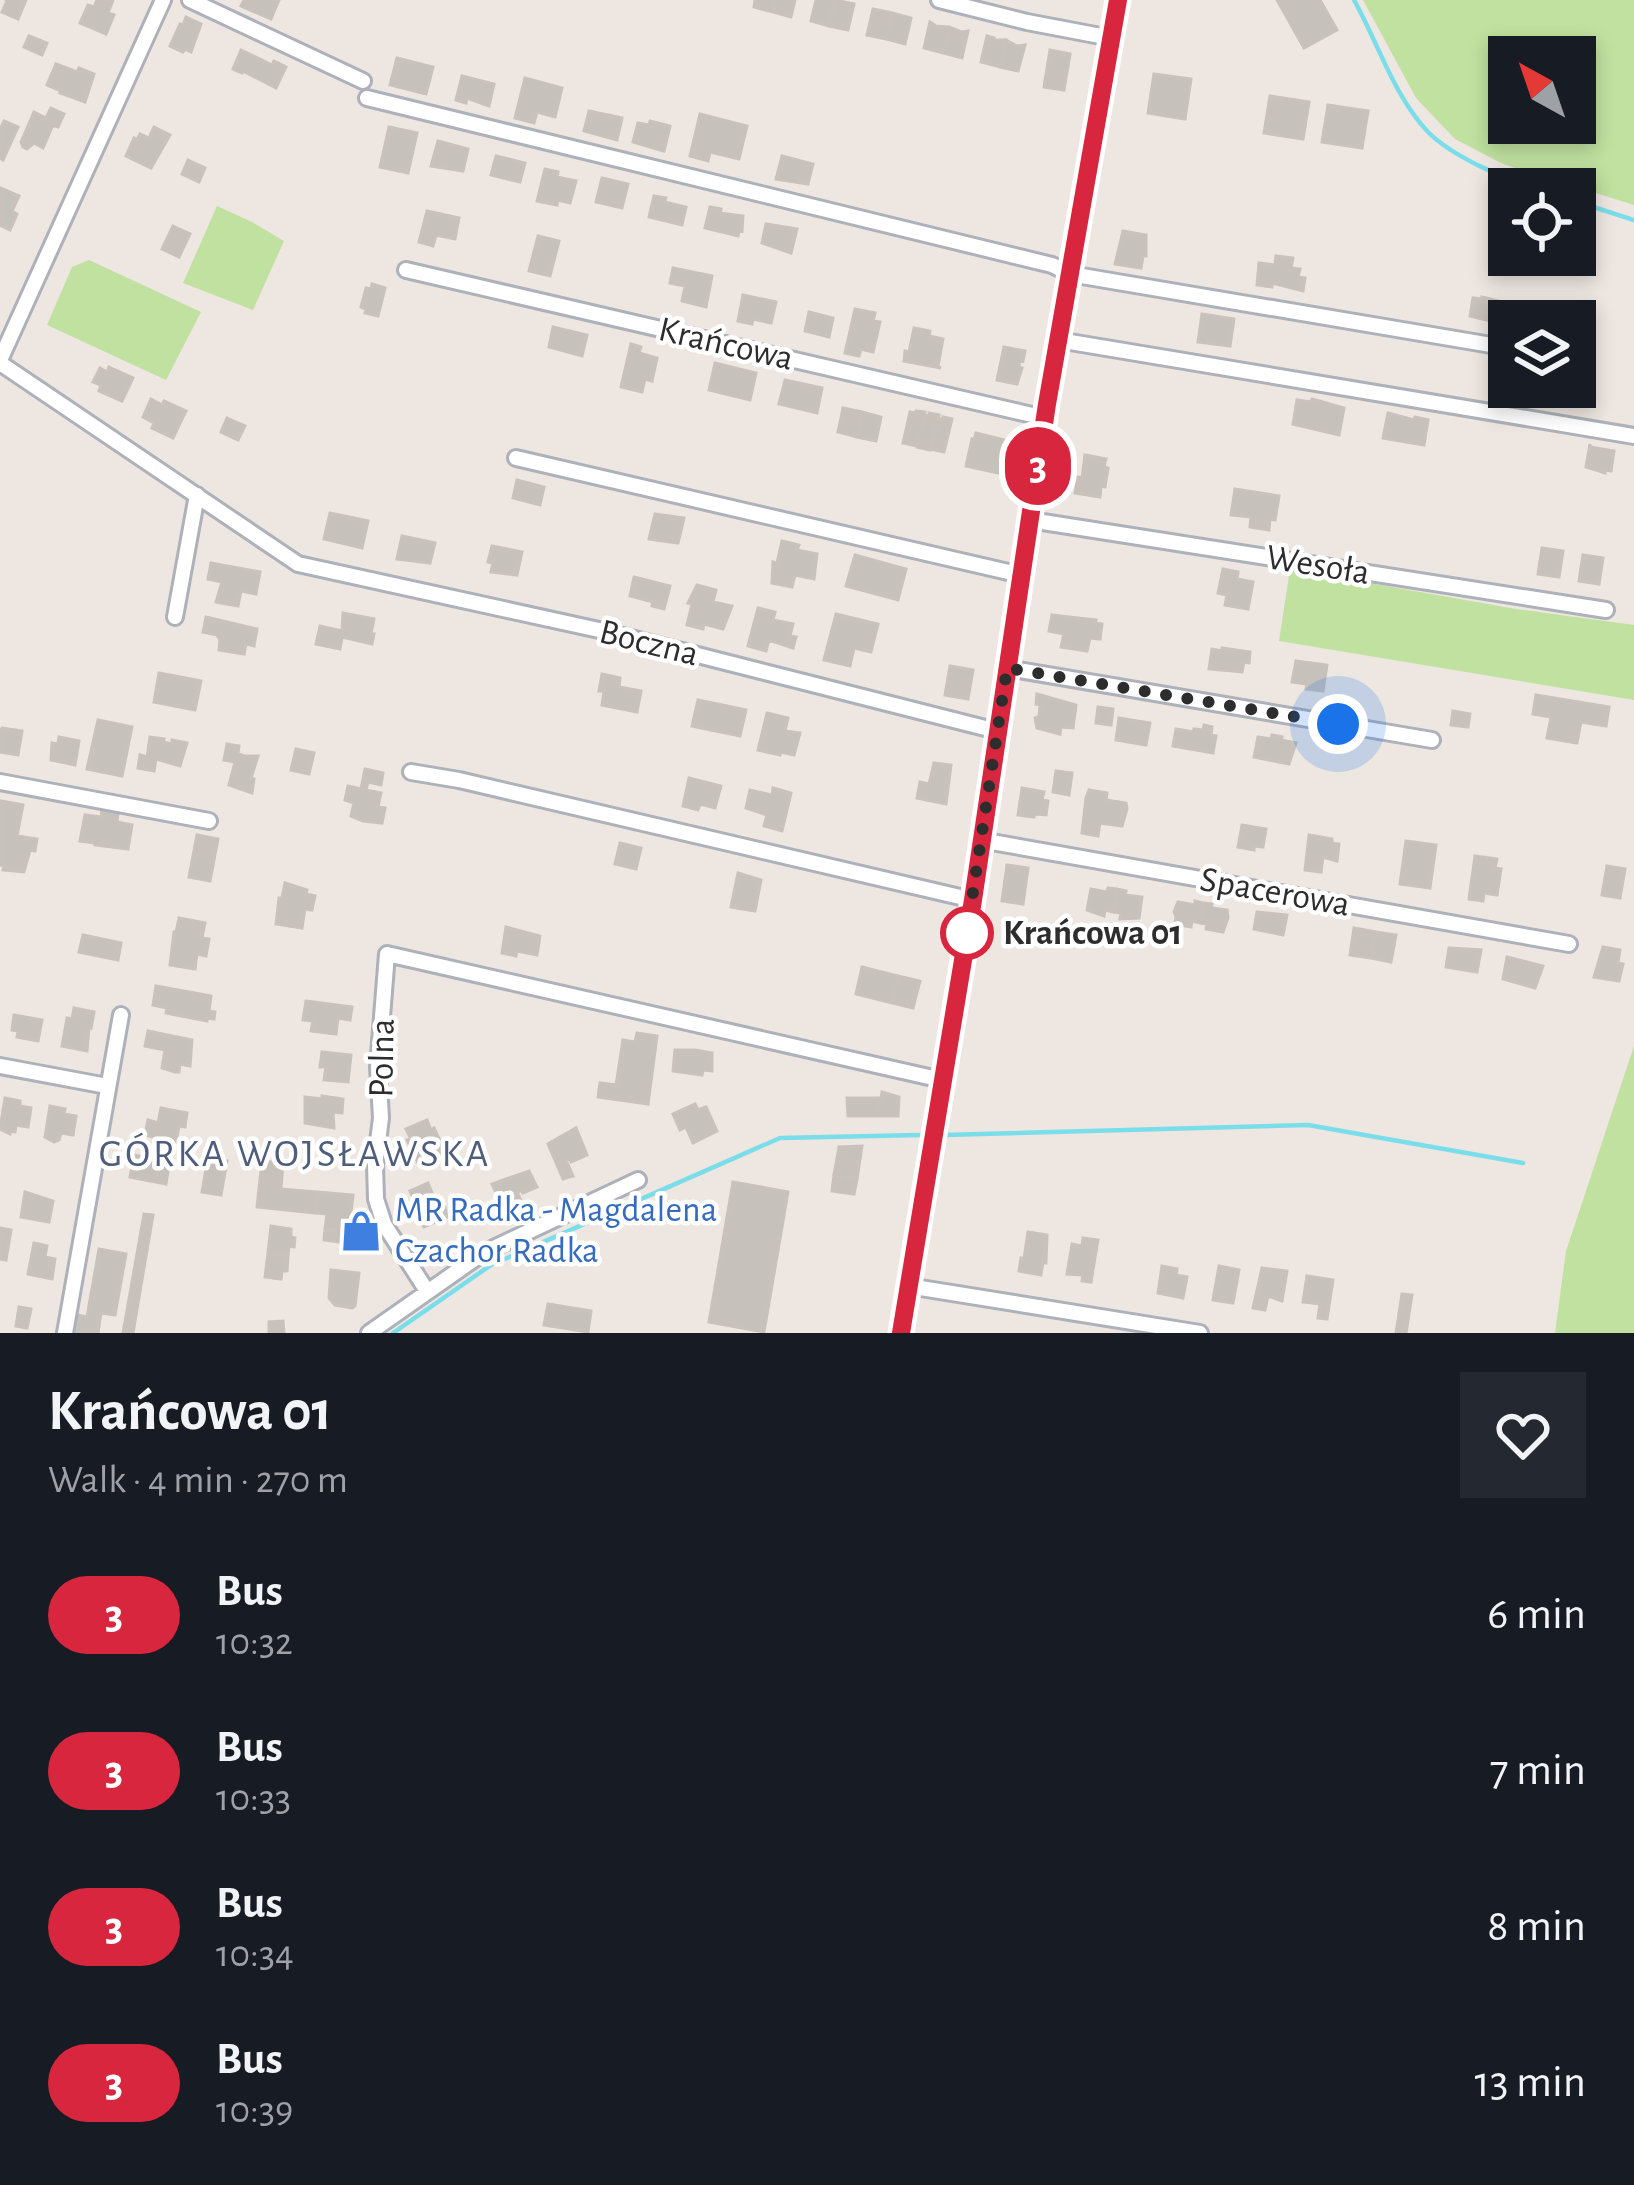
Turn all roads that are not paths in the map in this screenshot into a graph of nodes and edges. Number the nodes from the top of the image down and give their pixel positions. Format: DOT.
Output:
graph roads {
  1 [pos="163,0"];
  2 [pos="190,0"];
  3 [pos="939,0"];
  4 [pos="1118,0"];
  5 [pos="1111,38"];
  6 [pos="363,81"];
  7 [pos="367,98"];
  8 [pos="406,270"];
  9 [pos="1070,274"];
  10 [pos="1058,340"];
  11 [pos="1488,344"];
  12 [pos="0,362"];
  13 [pos="1045,418"];
  14 [pos="1634,436"];
  15 [pos="516,458"];
  16 [pos="197,495"];
  17 [pos="1030,520"];
  18 [pos="1021,575"];
  19 [pos="1606,610"];
  20 [pos="175,617"];
  21 [pos="1007,668"];
  22 [pos="997,731"];
  23 [pos="1432,740"];
  24 [pos="411,772"];
  25 [pos="0,782"];
  26 [pos="209,821"];
  27 [pos="980,840"];
  28 [pos="973,900"];
  29 [pos="1569,944"];
  30 [pos="121,1015"];
  31 [pos="0,1066"];
  32 [pos="942,1080"];
  33 [pos="107,1086"];
  34 [pos="638,1180"];
  35 [pos="908,1286"];
  36 [pos="427,1291"];
  37 [pos="65,1333"];
  38 [pos="369,1333"];
  39 [pos="901,1333"];
  40 [pos="1200,1333"];
  1 -- 12 [label="street"];
  2 -- 6 [label="street"];
  3 -- 5 [label="street"];
  4 -- 5 [label="street"];
  5 -- 9 [label="street"];
  7 -- 9 [label="street"];
  8 -- 13 [label="street, Krańcowa"];
  9 -- 10 [label="street"];
  9 -- 11 [label="street"];
  10 -- 13 [label="street"];
  10 -- 14 [label="street"];
  12 -- 16 [label="street"];
  13 -- 17 [label="street"];
  15 -- 18 [label="street"];
  16 -- 20 [label="street"];
  16 -- 22 [label="street, Boczna"];
  17 -- 18 [label="street"];
  17 -- 19 [label="street, Wesoła"];
  18 -- 21 [label="street"];
  21 -- 22 [label="street"];
  21 -- 23 [label="street"];
  22 -- 27 [label="street"];
  24 -- 28 [label="street"];
  25 -- 26 [label="street"];
  27 -- 28 [label="street"];
  27 -- 29 [label="street, Spacerowa"];
  28 -- 32 [label="street"];
  30 -- 33 [label="street"];
  31 -- 33 [label="street"];
  32 -- 35 [label="street"];
  32 -- 36 [label="street, Polna"];
  33 -- 37 [label="street"];
  34 -- 36 [label="street"];
  35 -- 39 [label="street"];
  35 -- 40 [label="street"];
  36 -- 38 [label="street"];
}
